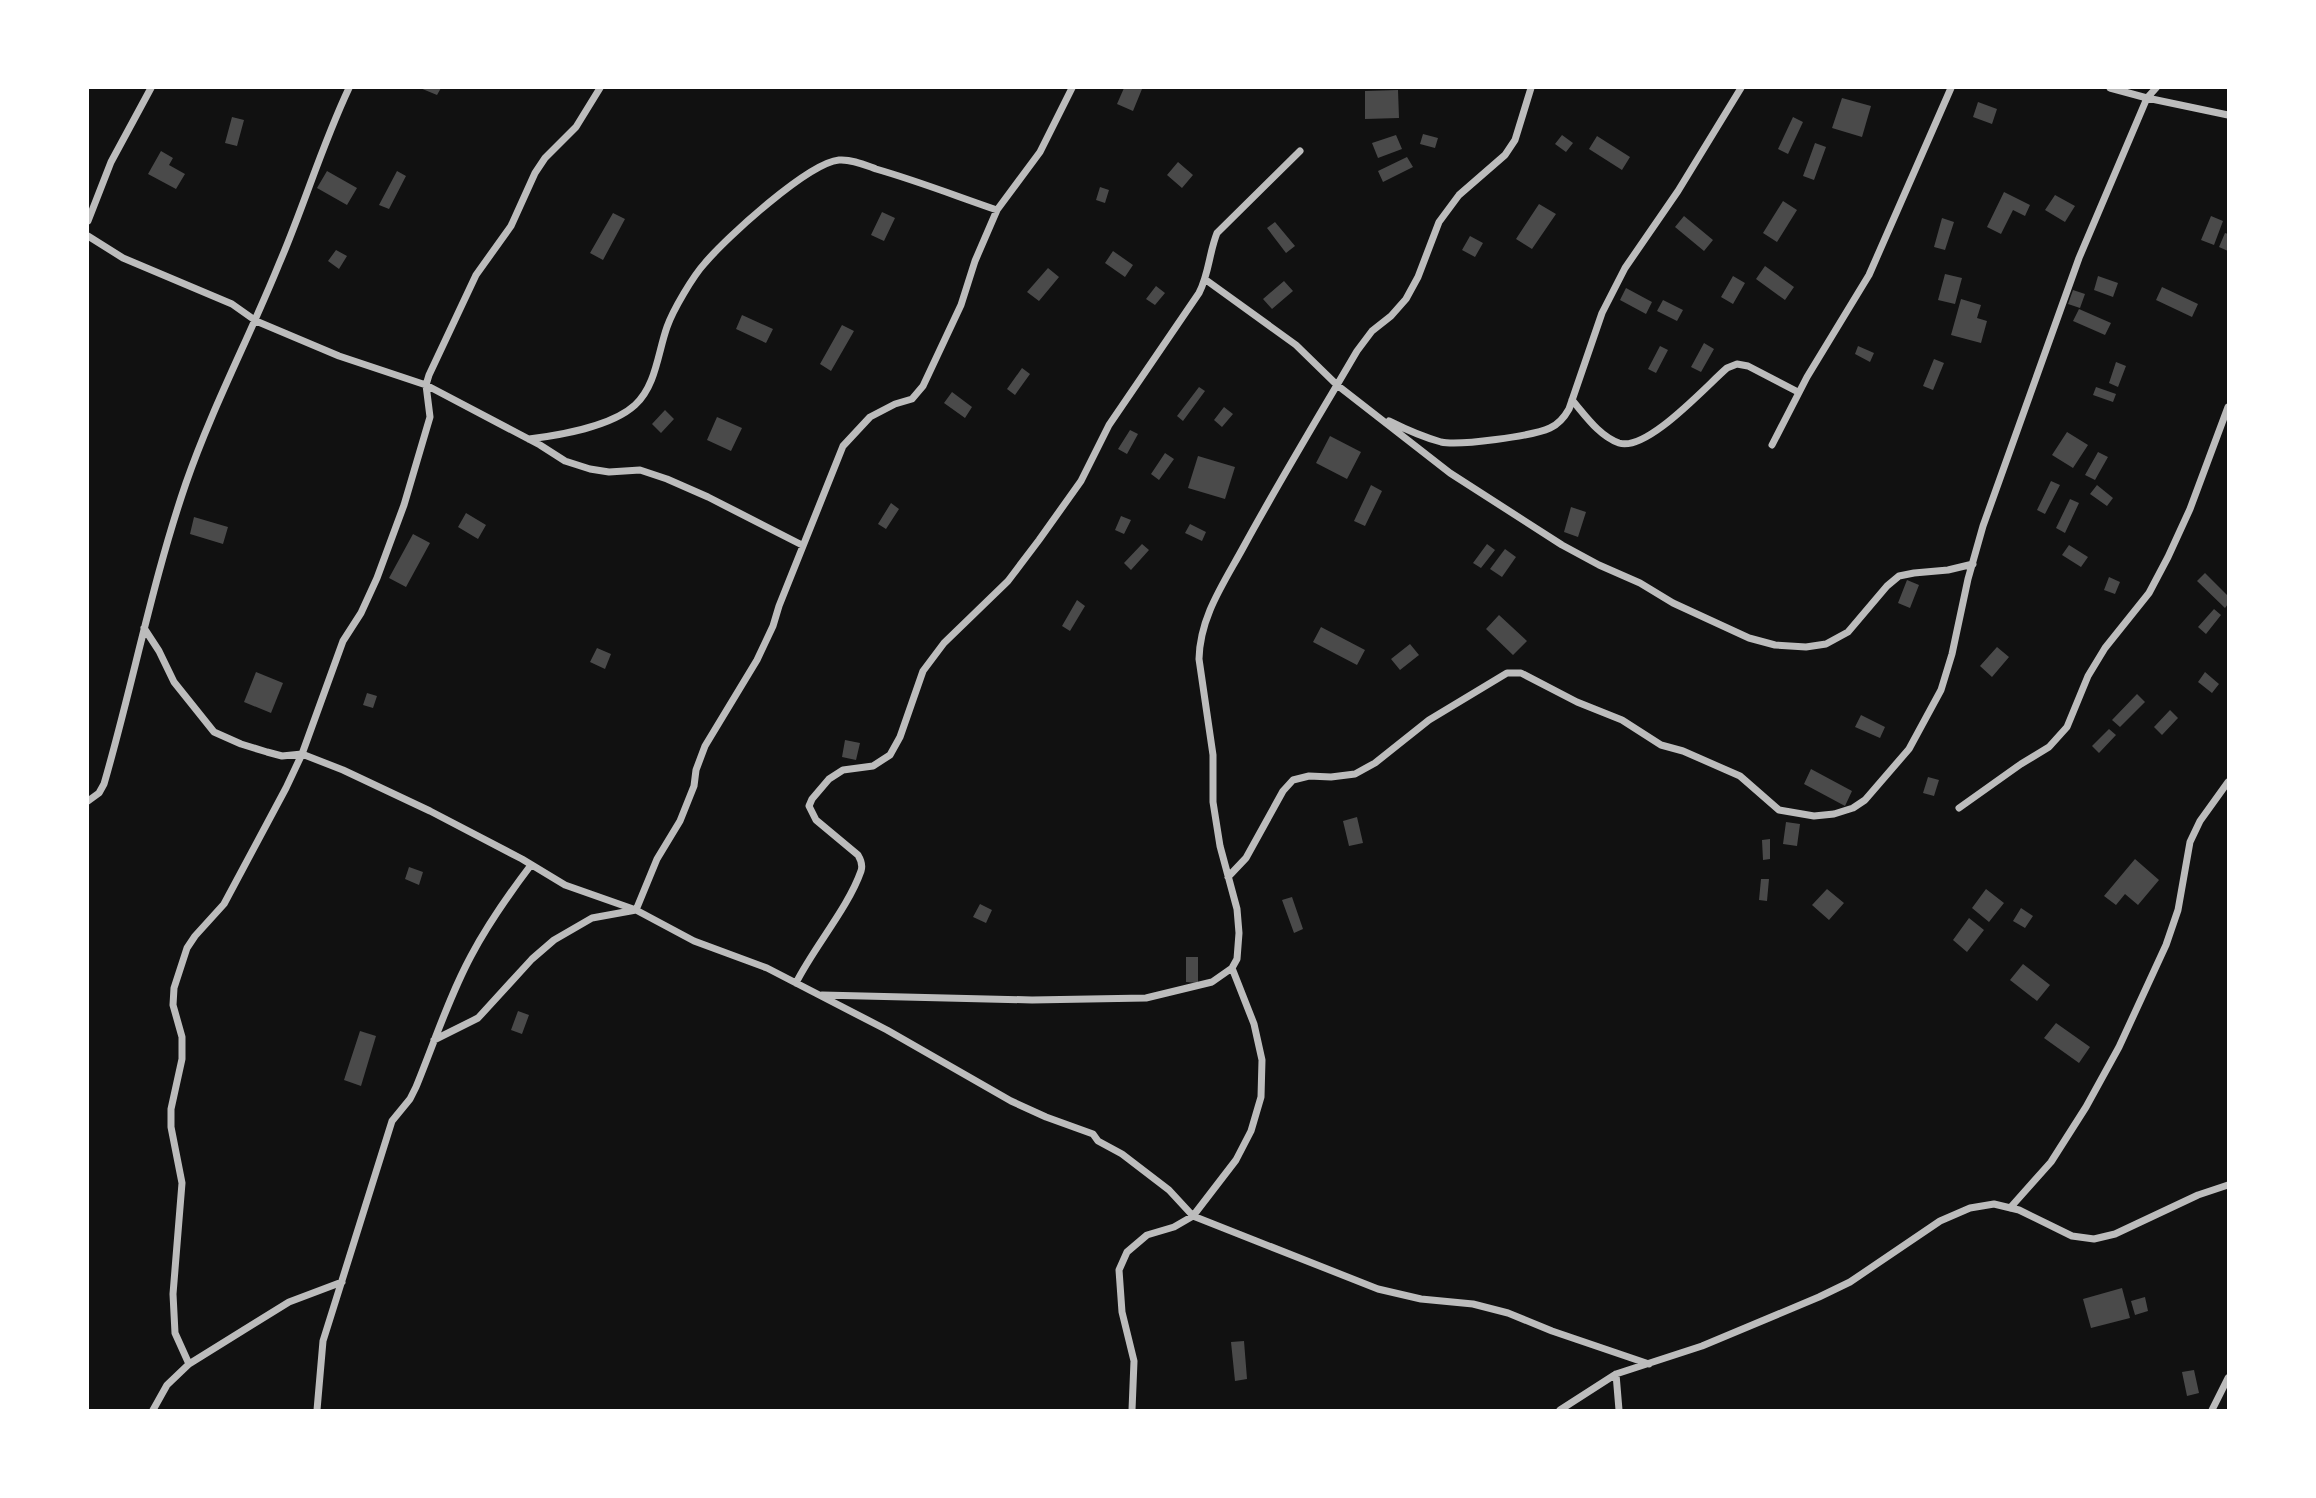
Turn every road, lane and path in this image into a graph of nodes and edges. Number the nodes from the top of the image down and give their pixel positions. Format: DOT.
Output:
graph roads {
  1 [pos="151,88"];
  2 [pos="349,88"];
  3 [pos="600,88"];
  4 [pos="1072,88"];
  5 [pos="1531,88"];
  6 [pos="1741,88"];
  7 [pos="1951,88"];
  8 [pos="2110,88"];
  9 [pos="2156,88"];
  10 [pos="2147,98"];
  11 [pos="2228,116"];
  12 [pos="1300,151"];
  13 [pos="997,210"];
  14 [pos="88,221"];
  15 [pos="88,236"];
  16 [pos="1206,280"];
  17 [pos="256,321"];
  18 [pos="426,385"];
  19 [pos="1337,385"];
  20 [pos="1798,392"];
  21 [pos="1572,400"];
  22 [pos="2228,407"];
  23 [pos="1373,413"];
  24 [pos="529,439"];
  25 [pos="1772,445"];
  26 [pos="802,545"];
  27 [pos="1973,564"];
  28 [pos="144,628"];
  29 [pos="302,754"];
  30 [pos="2228,782"];
  31 [pos="88,801"];
  32 [pos="1959,808"];
  33 [pos="531,865"];
  34 [pos="1228,877"];
  35 [pos="636,910"];
  36 [pos="1232,968"];
  37 [pos="796,983"];
  38 [pos="817,995"];
  39 [pos="434,1040"];
  40 [pos="2228,1185"];
  41 [pos="2010,1208"];
  42 [pos="1193,1216"];
  43 [pos="342,1282"];
  44 [pos="189,1364"];
  45 [pos="1649,1364"];
  46 [pos="1616,1374"];
  47 [pos="2228,1377"];
  48 [pos="153,1410"];
  49 [pos="317,1410"];
  50 [pos="1132,1410"];
  51 [pos="1560,1410"];
  52 [pos="1619,1410"];
  53 [pos="2212,1410"];
  1 -- 14 [label="street"];
  2 -- 17 [label="street"];
  3 -- 18 [label="street"];
  4 -- 13 [label="street"];
  5 -- 19 [label="street"];
  6 -- 21 [label="street"];
  7 -- 20 [label="street"];
  8 -- 10 [label="street"];
  9 -- 10 [label="street"];
  10 -- 11 [label="street"];
  10 -- 27 [label="street"];
  12 -- 16 [label="street"];
  13 -- 24 [label="street"];
  13 -- 26 [label="street"];
  15 -- 17 [label="street"];
  16 -- 19 [label="street"];
  16 -- 37 [label="street"];
  17 -- 18 [label="street"];
  17 -- 28 [label="street"];
  18 -- 24 [label="street"];
  18 -- 29 [label="street"];
  19 -- 23 [label="street"];
  19 -- 34 [label="street"];
  20 -- 21 [label="street"];
  20 -- 25 [label="street"];
  21 -- 23 [label="street"];
  22 -- 32 [label="street"];
  23 -- 27 [label="street"];
  24 -- 26 [label="street"];
  26 -- 35 [label="street"];
  27 -- 34 [label="street"];
  28 -- 29 [label="street"];
  28 -- 31 [label="street"];
  29 -- 33 [label="street"];
  29 -- 44 [label="street"];
  30 -- 41 [label="street"];
  33 -- 35 [label="street"];
  33 -- 39 [label="street"];
  34 -- 36 [label="street"];
  35 -- 37 [label="street"];
  35 -- 39 [label="street"];
  36 -- 38 [label="street"];
  36 -- 42 [label="street"];
  37 -- 38 [label="street"];
  38 -- 42 [label="street"];
  39 -- 43 [label="street"];
  40 -- 41 [label="street"];
  41 -- 45 [label="street"];
  42 -- 45 [label="street"];
  42 -- 50 [label="street"];
  43 -- 44 [label="street"];
  43 -- 49 [label="street"];
  44 -- 48 [label="street"];
  45 -- 46 [label="street"];
  46 -- 51 [label="street"];
  46 -- 52 [label="street"];
  47 -- 53 [label="street"];
}
